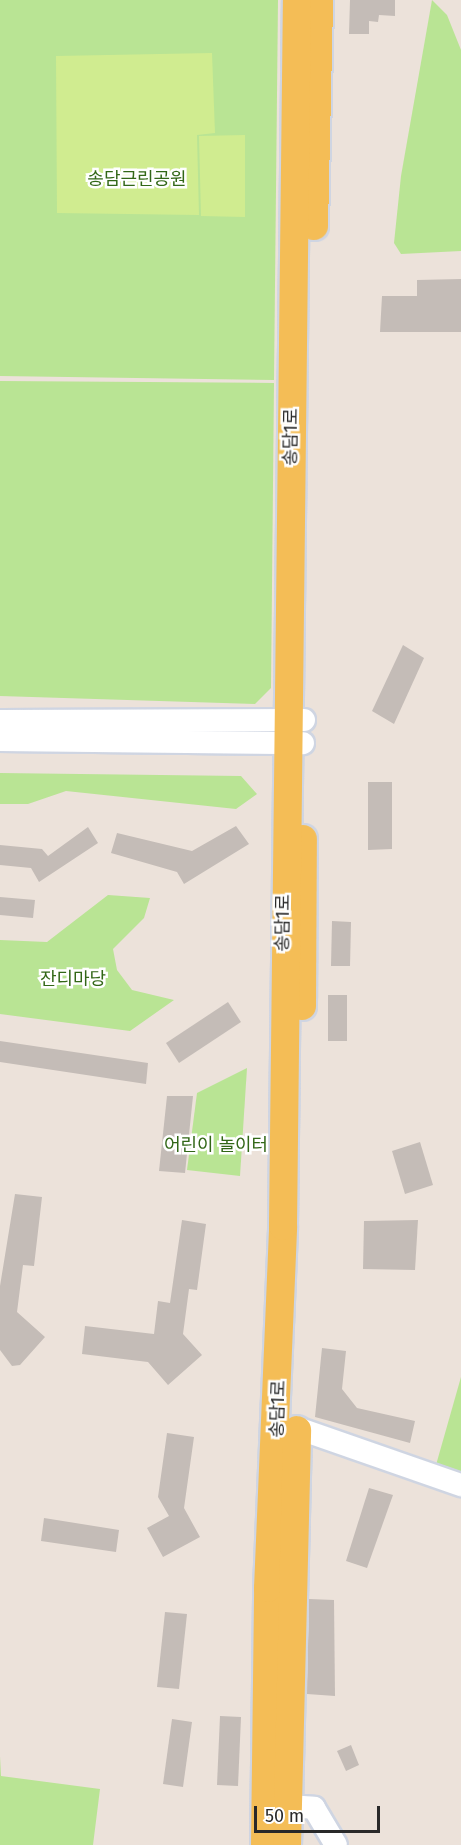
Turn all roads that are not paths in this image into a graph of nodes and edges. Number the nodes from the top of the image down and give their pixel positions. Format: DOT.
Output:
graph roads {
  1 [pos="297,0"];
  2 [pos="319,0"];
  3 [pos="0,721"];
  4 [pos="295,732"];
  5 [pos="0,740"];
  6 [pos="297,1428"];
  7 [pos="461,1485"];
  8 [pos="288,1806"];
  9 [pos="265,1845"];
  10 [pos="287,1845"];
  11 [pos="336,1845"];
  1 -- 4 [label="main road, 송담1로"];
  2 -- 4 [label="main road, 송담1로"];
  3 -- 4 [label="street"];
  4 -- 5 [label="street"];
  4 -- 6 [label="main road, 송담1로"];
  4 -- 9 [label="main road, 송담1로"];
  6 -- 7 [label="street"];
  6 -- 8 [label="main road, 송담1로"];
  8 -- 10 [label="main road, 송담1로"];
  8 -- 11 [label="street"];
}
